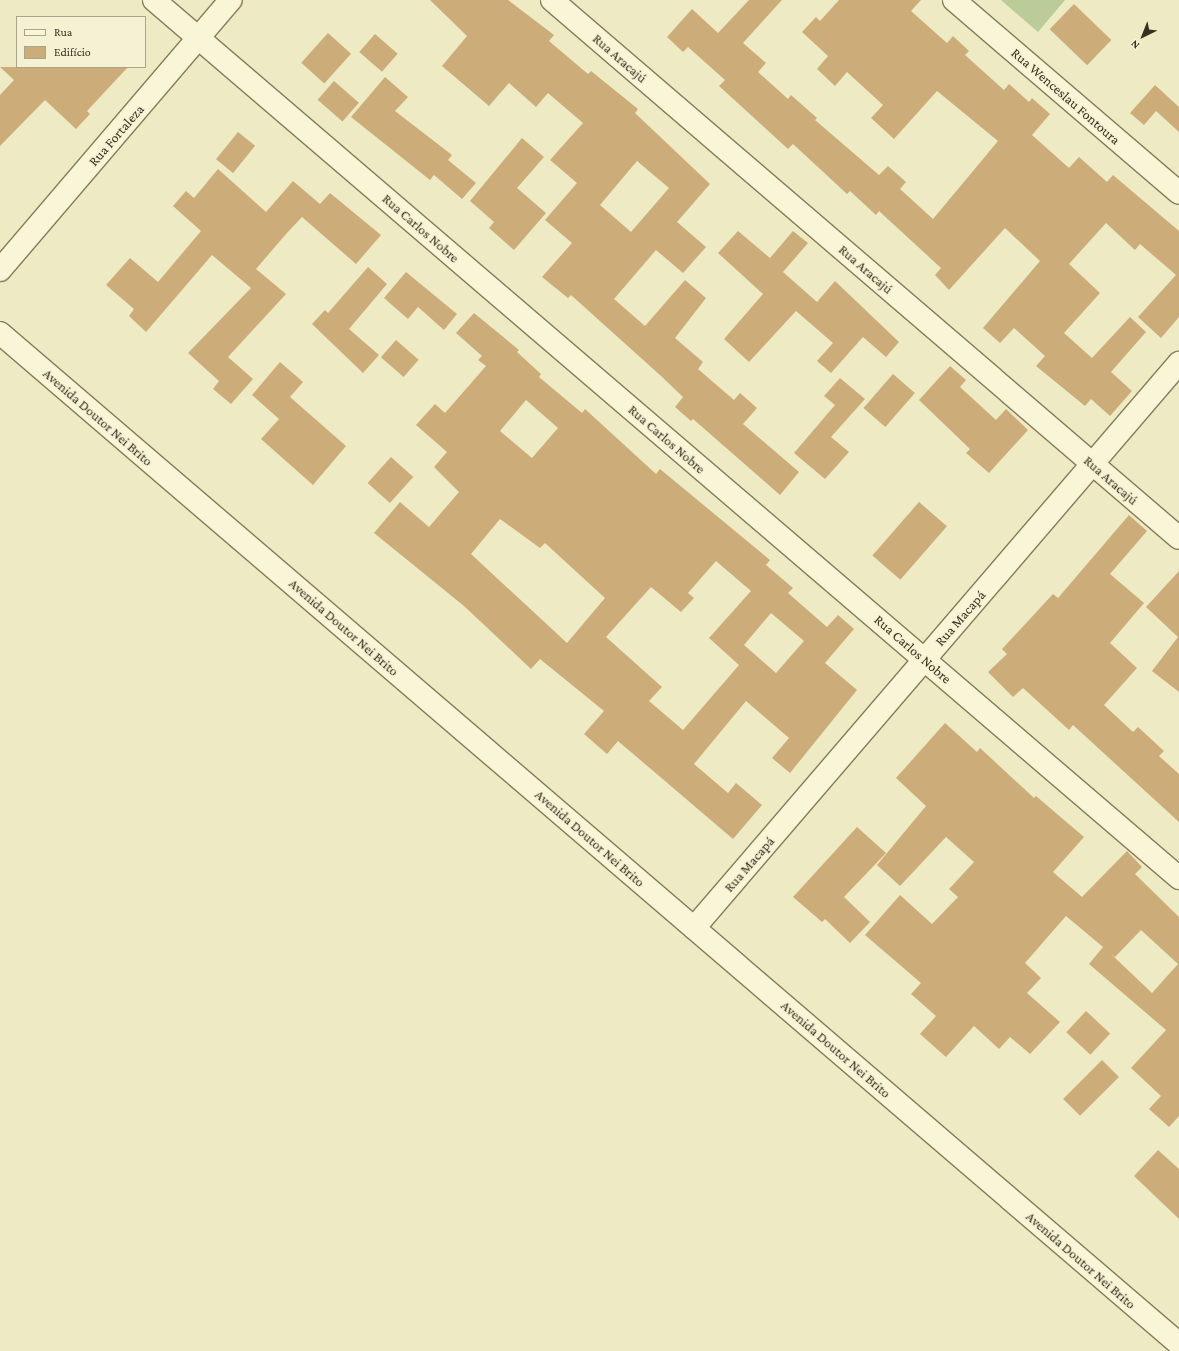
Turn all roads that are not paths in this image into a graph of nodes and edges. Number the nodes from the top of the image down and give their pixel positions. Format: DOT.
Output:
graph roads {
  1 [pos="154,0"];
  2 [pos="231,0"];
  3 [pos="552,0"];
  4 [pos="954,0"];
  5 [pos="199,38"];
  6 [pos="1179,193"];
  7 [pos="0,270"];
  8 [pos="0,333"];
  9 [pos="1179,363"];
  10 [pos="1092,464"];
  11 [pos="1179,538"];
  12 [pos="924,660"];
  13 [pos="1179,878"];
  14 [pos="694,928"];
  15 [pos="1179,1344"];
  1 -- 5 [label="street, Rua Carlos Nobre"];
  2 -- 5 [label="street, Rua Fortaleza"];
  3 -- 10 [label="street, Rua Aracajú"];
  4 -- 6 [label="street, Rua Wenceslau Fontoura"];
  5 -- 7 [label="street, Rua Fortaleza"];
  5 -- 12 [label="street, Rua Carlos Nobre"];
  8 -- 14 [label="street, Avenida Doutor Nei Brito"];
  9 -- 10 [label="street, Rua Macapá"];
  10 -- 11 [label="street, Rua Aracajú"];
  10 -- 12 [label="street, Rua Macapá"];
  12 -- 13 [label="street, Rua Carlos Nobre"];
  12 -- 14 [label="street, Rua Macapá"];
  14 -- 15 [label="street, Avenida Doutor Nei Brito"];
}
